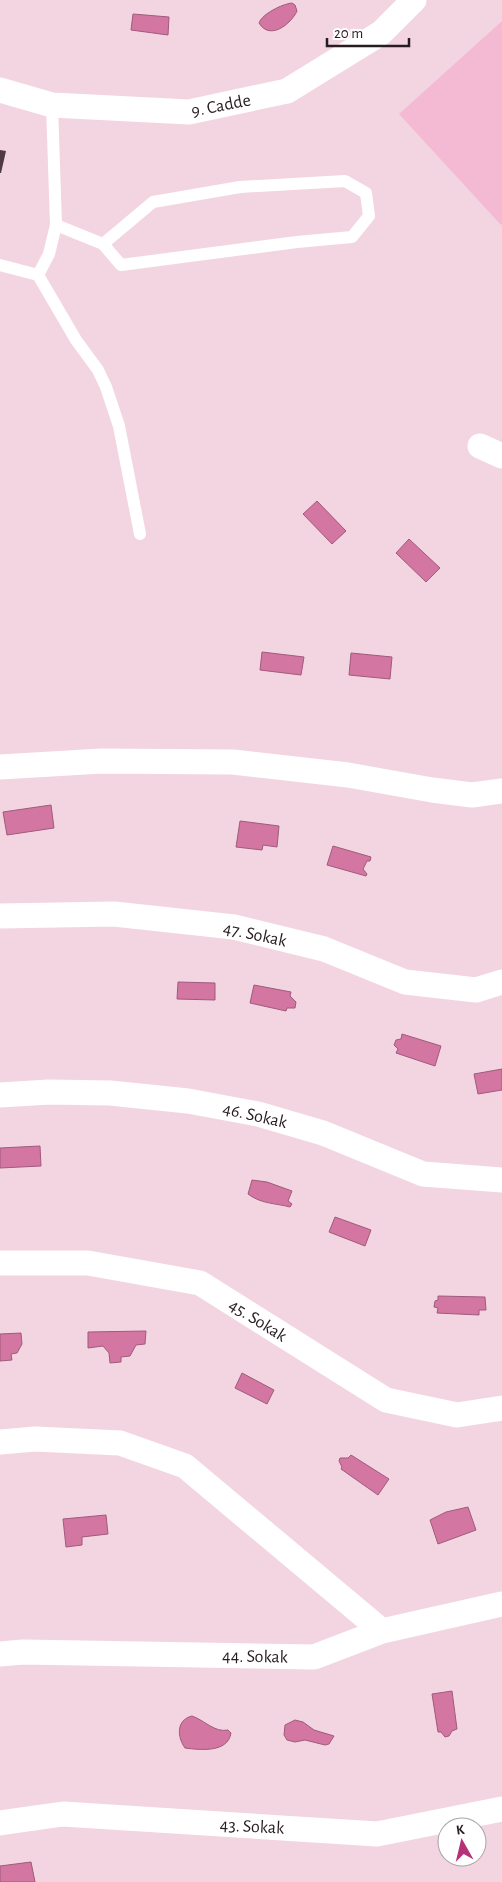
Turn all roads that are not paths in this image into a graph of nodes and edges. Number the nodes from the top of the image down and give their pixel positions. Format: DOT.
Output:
graph roads {
  1 [pos="414,0"];
  2 [pos="0,90"];
  3 [pos="52,105"];
  4 [pos="56,225"];
  5 [pos="103,244"];
  6 [pos="0,265"];
  7 [pos="38,275"];
  8 [pos="480,446"];
  9 [pos="502,456"];
  10 [pos="140,534"];
  11 [pos="0,767"];
  12 [pos="502,791"];
  13 [pos="0,916"];
  14 [pos="502,982"];
  15 [pos="0,1095"];
  16 [pos="502,1180"];
  17 [pos="0,1263"];
  18 [pos="502,1408"];
  19 [pos="0,1442"];
  20 [pos="502,1604"];
  21 [pos="382,1631"];
  22 [pos="0,1654"];
  23 [pos="502,1809"];
  24 [pos="0,1822"];
  1 -- 3 [label="street, 9. Cadde"];
  2 -- 3 [label="street, 9. Cadde"];
  3 -- 4 [label="lane"];
  4 -- 5 [label="lane"];
  4 -- 7 [label="lane"];
  5 -- 5 [label="lane"];
  6 -- 7 [label="lane"];
  7 -- 10 [label="lane"];
  8 -- 9 [label="street"];
  11 -- 12 [label="street"];
  13 -- 14 [label="street, 47. Sokak"];
  15 -- 16 [label="street, 46. Sokak"];
  17 -- 18 [label="street, 45. Sokak"];
  19 -- 21 [label="street"];
  20 -- 21 [label="street, 44. Sokak"];
  21 -- 22 [label="street, 44. Sokak"];
  23 -- 24 [label="street, 43. Sokak"];
}
